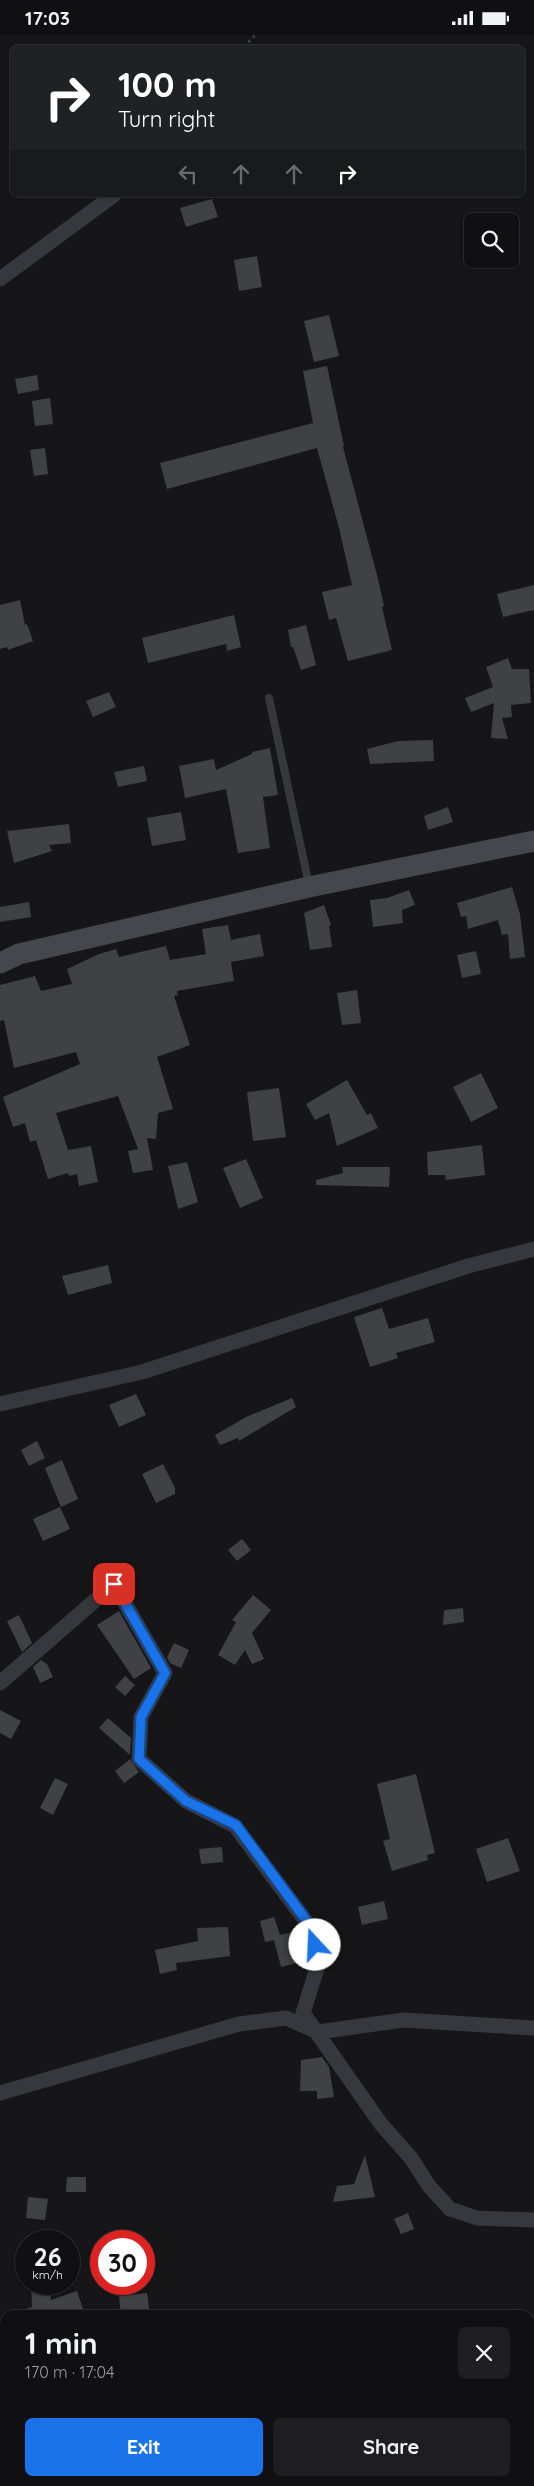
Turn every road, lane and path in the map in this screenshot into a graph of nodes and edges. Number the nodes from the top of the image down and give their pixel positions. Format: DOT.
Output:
graph roads {
  1 [pos="256,35"];
  2 [pos="246,45"];
  3 [pos="111,197"];
  4 [pos="0,279"];
  5 [pos="269,698"];
  6 [pos="534,841"];
  7 [pos="309,887"];
  8 [pos="6,957"];
  9 [pos="534,1249"];
  10 [pos="0,1404"];
  11 [pos="0,1683"];
  12 [pos="534,2028"];
  13 [pos="318,2032"];
  14 [pos="0,2093"];
  15 [pos="534,2220"];
  1 -- 2 [label="path"];
  3 -- 4 [label="street"];
  5 -- 7 [label="lane"];
  6 -- 7 [label="main road"];
  7 -- 8 [label="main road"];
  9 -- 10 [label="street"];
  11 -- 13 [label="street"];
  12 -- 13 [label="street"];
  13 -- 14 [label="street"];
  13 -- 15 [label="street"];
}
